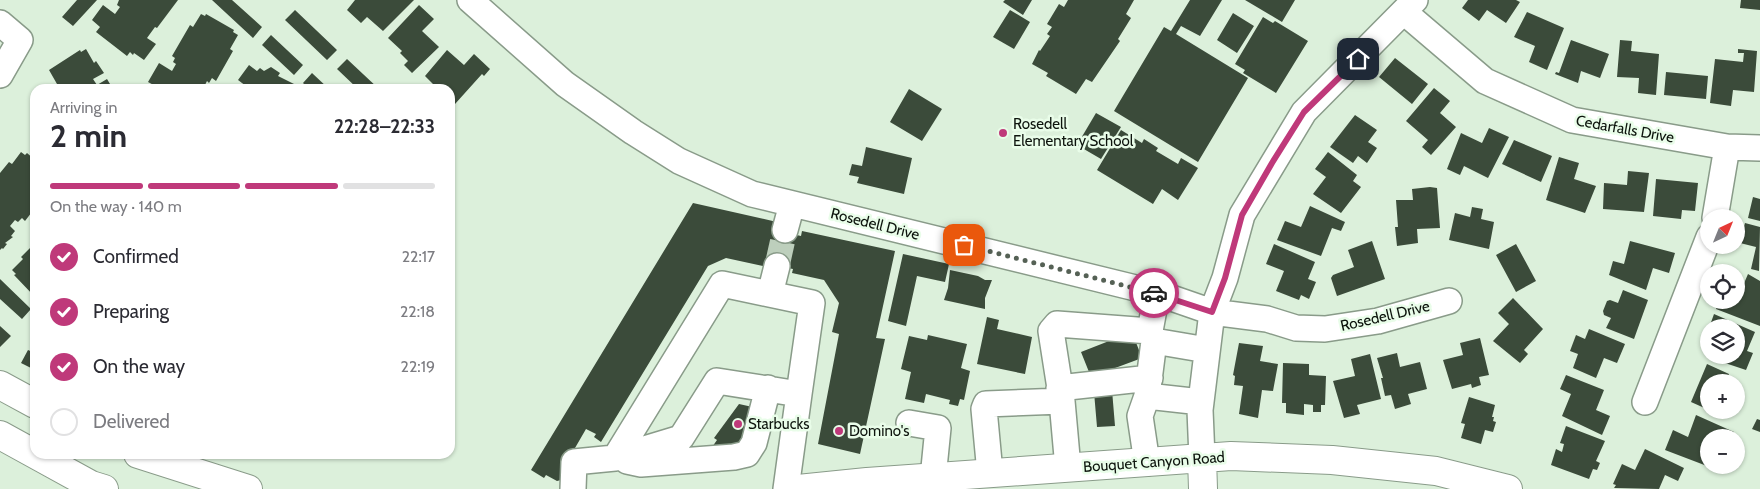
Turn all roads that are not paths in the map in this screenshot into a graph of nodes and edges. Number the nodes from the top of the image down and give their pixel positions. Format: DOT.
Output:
graph roads {
  1 [pos="470,0"];
  2 [pos="1409,6"];
  3 [pos="0,22"];
  4 [pos="0,75"];
  5 [pos="1727,147"];
  6 [pos="1760,148"];
  7 [pos="792,204"];
  8 [pos="1717,209"];
  9 [pos="785,230"];
  10 [pos="1702,254"];
  11 [pos="777,266"];
  12 [pos="770,294"];
  13 [pos="1157,294"];
  14 [pos="1449,301"];
  15 [pos="1212,312"];
  16 [pos="1152,336"];
  17 [pos="1207,350"];
  18 [pos="0,385"];
  19 [pos="1148,387"];
  20 [pos="768,388"];
  21 [pos="799,394"];
  22 [pos="1061,394"];
  23 [pos="30,401"];
  24 [pos="1201,402"];
  25 [pos="1645,402"];
  26 [pos="909,423"];
  27 [pos="0,435"];
  28 [pos="30,451"];
  29 [pos="615,458"];
  30 [pos="1202,458"];
  31 [pos="44,459"];
  32 [pos="154,459"];
  33 [pos="1147,463"];
  34 [pos="1068,468"];
  35 [pos="990,473"];
  36 [pos="933,478"];
  37 [pos="875,485"];
  38 [pos="104,489"];
  39 [pos="248,489"];
  40 [pos="573,489"];
  41 [pos="786,489"];
  42 [pos="798,489"];
  43 [pos="1203,489"];
  44 [pos="1508,489"];
  1 -- 7 [label="street, Rosedell Drive"];
  2 -- 5 [label="street, Cedarfalls Drive"];
  2 -- 15 [label="street"];
  3 -- 4 [label="street"];
  5 -- 6 [label="street, Cedarfalls Drive"];
  5 -- 8 [label="street"];
  7 -- 9 [label="street"];
  7 -- 13 [label="street, Rosedell Drive"];
  10 -- 25 [label="street"];
  11 -- 12 [label="street"];
  12 -- 21 [label="street"];
  12 -- 29 [label="street"];
  13 -- 15 [label="street, Rosedell Drive"];
  13 -- 16 [label="street"];
  14 -- 15 [label="street, Rosedell Drive"];
  15 -- 17 [label="street"];
  16 -- 17 [label="street"];
  16 -- 19 [label="street"];
  16 -- 22 [label="street"];
  17 -- 24 [label="street"];
  18 -- 23 [label="main road"];
  19 -- 22 [label="street"];
  19 -- 24 [label="street"];
  19 -- 33 [label="street"];
  20 -- 21 [label="street"];
  20 -- 29 [label="street"];
  20 -- 29 [label="street"];
  21 -- 41 [label="street"];
  22 -- 34 [label="street"];
  22 -- 35 [label="street"];
  24 -- 30 [label="street"];
  26 -- 36 [label="street"];
  27 -- 28 [label="main road"];
  29 -- 40 [label="street"];
  30 -- 33 [label="main road, Bouquet Canyon Road"];
  30 -- 43 [label="main road"];
  30 -- 44 [label="main road, Bouquet Canyon Road"];
  31 -- 38 [label="main road"];
  32 -- 39 [label="main road"];
  33 -- 34 [label="main road, Bouquet Canyon Road"];
  34 -- 35 [label="main road, Bouquet Canyon Road"];
  35 -- 36 [label="main road, Bouquet Canyon Road"];
  36 -- 37 [label="main road, Bouquet Canyon Road"];
  37 -- 42 [label="main road, Bouquet Canyon Road"];
}
